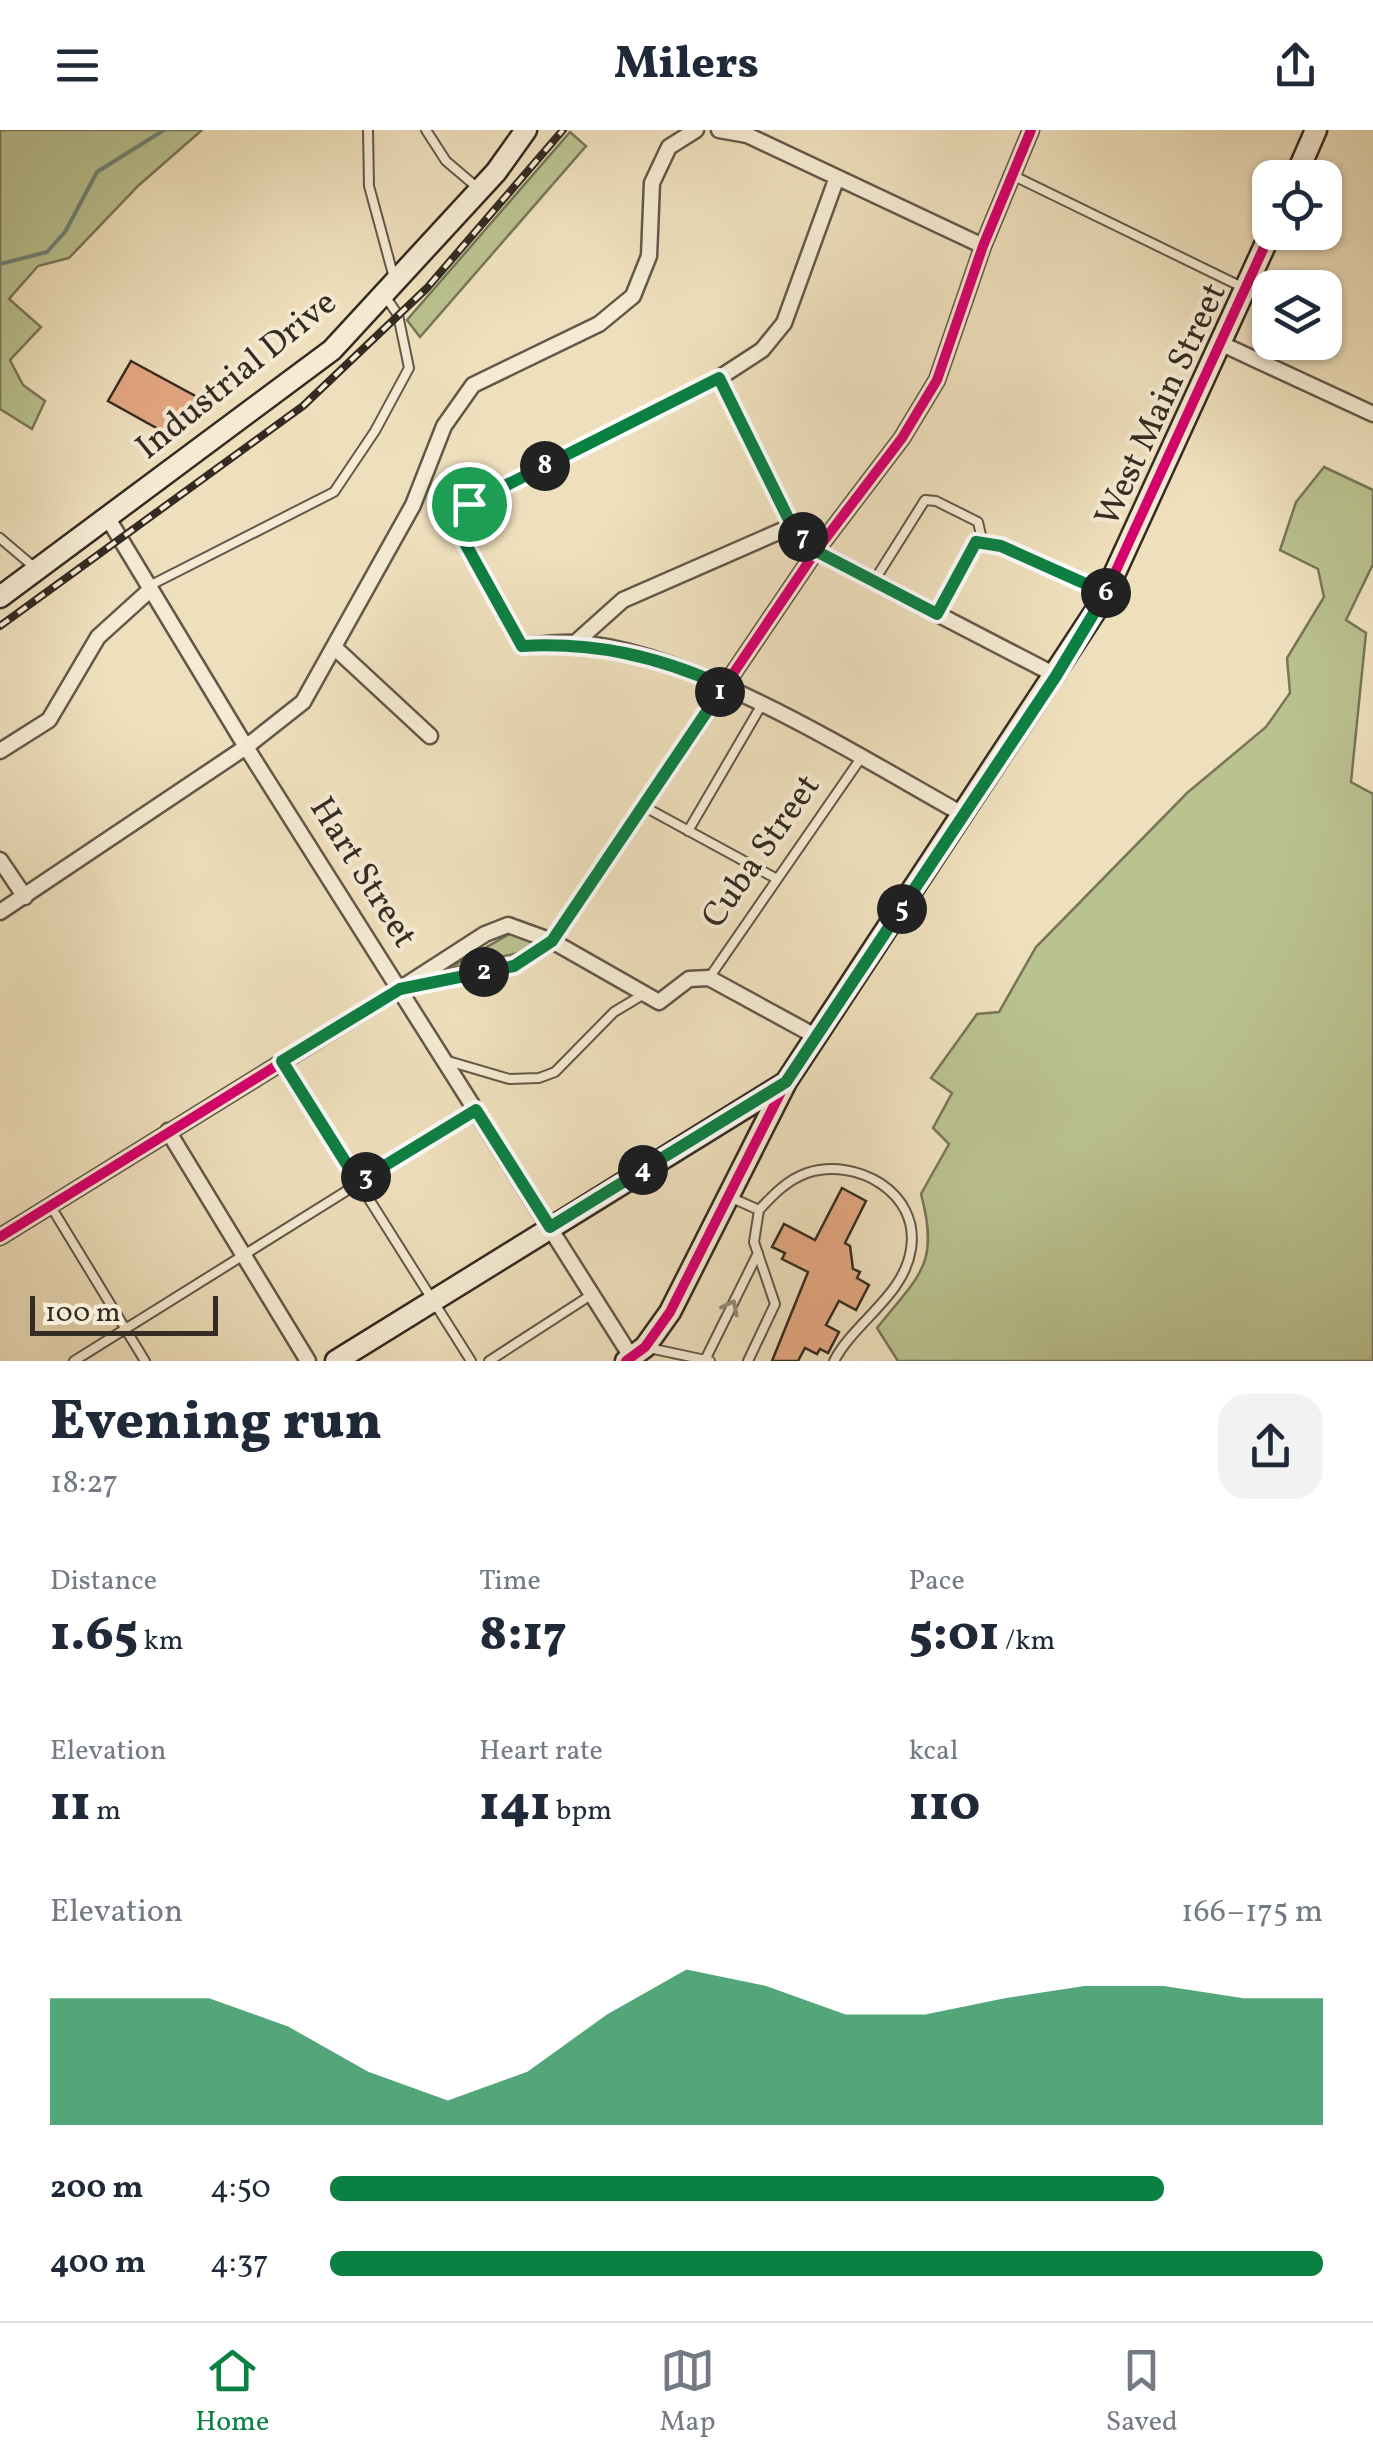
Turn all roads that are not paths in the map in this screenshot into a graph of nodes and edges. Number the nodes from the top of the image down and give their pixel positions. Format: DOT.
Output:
graph roads {
  1 [pos="368,130"];
  2 [pos="426,130"];
  3 [pos="526,130"];
  4 [pos="696,130"];
  5 [pos="718,130"];
  6 [pos="1031,130"];
  7 [pos="1316,130"];
  8 [pos="1304,160"];
  9 [pos="1012,175"];
  10 [pos="836,180"];
  11 [pos="480,190"];
  12 [pos="983,246"];
  13 [pos="1263,250"];
  14 [pos="389,288"];
  15 [pos="1247,289"];
  16 [pos="1222,344"];
  17 [pos="719,378"];
  18 [pos="1373,414"];
  19 [pos="469,504"];
  20 [pos="109,520"];
  21 [pos="792,526"];
  22 [pos="0,538"];
  23 [pos="976,542"];
  24 [pos="816,551"];
  25 [pos="37,571"];
  26 [pos="874,581"];
  27 [pos="150,587"];
  28 [pos="1106,593"];
  29 [pos="0,597"];
  30 [pos="937,614"];
  31 [pos="575,643"];
  32 [pos="334,647"];
  33 [pos="1056,676"];
  34 [pos="724,686"];
  35 [pos="761,706"];
  36 [pos="430,736"];
  37 [pos="246,747"];
  38 [pos="0,751"];
  39 [pos="861,758"];
  40 [pos="643,806"];
  41 [pos="964,815"];
  42 [pos="688,831"];
  43 [pos="0,860"];
  44 [pos="777,879"];
  45 [pos="26,897"];
  46 [pos="0,912"];
  47 [pos="552,941"];
  48 [pos="709,978"];
  49 [pos="400,989"];
  50 [pos="644,994"];
  51 [pos="817,1036"];
  52 [pos="282,1061"];
  53 [pos="446,1061"];
  54 [pos="786,1082"];
  55 [pos="476,1110"];
  56 [pos="168,1131"];
  57 [pos="358,1182"];
  58 [pos="728,1196"];
  59 [pos="50,1205"];
  60 [pos="759,1210"];
  61 [pos="550,1227"];
  62 [pos="0,1236"];
  63 [pos="242,1253"];
  64 [pos="758,1253"];
  65 [pos="591,1294"];
  66 [pos="433,1300"];
  67 [pos="125,1330"];
  68 [pos="634,1355"];
  69 [pos="707,1360"];
  70 [pos="74,1361"];
  71 [pos="145,1361"];
  72 [pos="308,1361"];
  73 [pos="336,1361"];
  74 [pos="470,1361"];
  75 [pos="489,1361"];
  76 [pos="748,1361"];
  77 [pos="834,1361"];
  1 -- 14 [label="lane"];
  2 -- 11 [label="lane"];
  3 -- 11 [label="main road, Industrial Drive"];
  4 -- 32 [label="street"];
  5 -- 10 [label="street"];
  6 -- 9 [label="street"];
  7 -- 8 [label="main road"];
  9 -- 12 [label="street"];
  9 -- 15 [label="lane"];
  10 -- 12 [label="street"];
  10 -- 17 [label="street"];
  11 -- 14 [label="main road, Industrial Drive"];
  12 -- 24 [label="street"];
  13 -- 15 [label="main road, West Main Street"];
  14 -- 20 [label="main road, Industrial Drive"];
  14 -- 27 [label="lane"];
  15 -- 16 [label="main road, West Main Street"];
  16 -- 18 [label="street"];
  16 -- 28 [label="main road, West Main Street"];
  17 -- 19 [label="lane"];
  17 -- 21 [label="street"];
  19 -- 31 [label="street"];
  20 -- 25 [label="main road, Industrial Drive"];
  20 -- 27 [label="street, Hart Street"];
  21 -- 24 [label="street"];
  21 -- 31 [label="street"];
  22 -- 25 [label="lane"];
  23 -- 26 [label="lane"];
  23 -- 28 [label="lane"];
  23 -- 30 [label="lane"];
  24 -- 26 [label="street"];
  24 -- 34 [label="street"];
  25 -- 29 [label="main road, Industrial Drive"];
  26 -- 30 [label="street"];
  27 -- 37 [label="street, Hart Street"];
  27 -- 38 [label="street"];
  28 -- 33 [label="main road, West Main Street"];
  30 -- 33 [label="street"];
  31 -- 34 [label="street"];
  32 -- 36 [label="street"];
  32 -- 37 [label="street"];
  33 -- 41 [label="main road, West Main Street"];
  34 -- 35 [label="street"];
  34 -- 40 [label="street"];
  35 -- 39 [label="street"];
  35 -- 42 [label="lane"];
  37 -- 45 [label="street"];
  37 -- 49 [label="street, Hart Street"];
  39 -- 41 [label="street"];
  39 -- 44 [label="lane, Cuba Street"];
  40 -- 42 [label="lane"];
  40 -- 47 [label="street"];
  41 -- 51 [label="main road, West Main Street"];
  42 -- 44 [label="lane"];
  43 -- 45 [label="street"];
  44 -- 48 [label="lane, Cuba Street"];
  45 -- 46 [label="street"];
  47 -- 49 [label="street"];
  47 -- 49 [label="street"];
  47 -- 50 [label="street"];
  48 -- 50 [label="street"];
  48 -- 51 [label="street"];
  49 -- 52 [label="street"];
  49 -- 53 [label="street, Hart Street"];
  50 -- 53 [label="lane"];
  51 -- 54 [label="main road, West Main Street"];
  52 -- 56 [label="street"];
  52 -- 57 [label="lane"];
  53 -- 55 [label="street, Hart Street"];
  54 -- 58 [label="main road, West Main Street"];
  54 -- 61 [label="main road"];
  55 -- 57 [label="lane"];
  55 -- 61 [label="street, Hart Street"];
  56 -- 59 [label="street"];
  56 -- 63 [label="street"];
  57 -- 63 [label="lane"];
  57 -- 66 [label="lane"];
  58 -- 60 [label="lane"];
  58 -- 68 [label="main road, West Main Street"];
  59 -- 62 [label="street"];
  59 -- 67 [label="lane"];
  60 -- 64 [label="lane"];
  60 -- 77 [label="lane"];
  61 -- 65 [label="street, Hart Street"];
  61 -- 66 [label="main road"];
  63 -- 67 [label="lane"];
  63 -- 72 [label="street"];
  69 -- 64 [label="lane, one-way"];
  64 -- 76 [label="lane"];
  65 -- 68 [label="street, Hart Street"];
  65 -- 75 [label="lane"];
  66 -- 73 [label="main road"];
  66 -- 74 [label="lane"];
  67 -- 70 [label="lane"];
  67 -- 71 [label="lane"];
  68 -- 69 [label="lane"];
}
